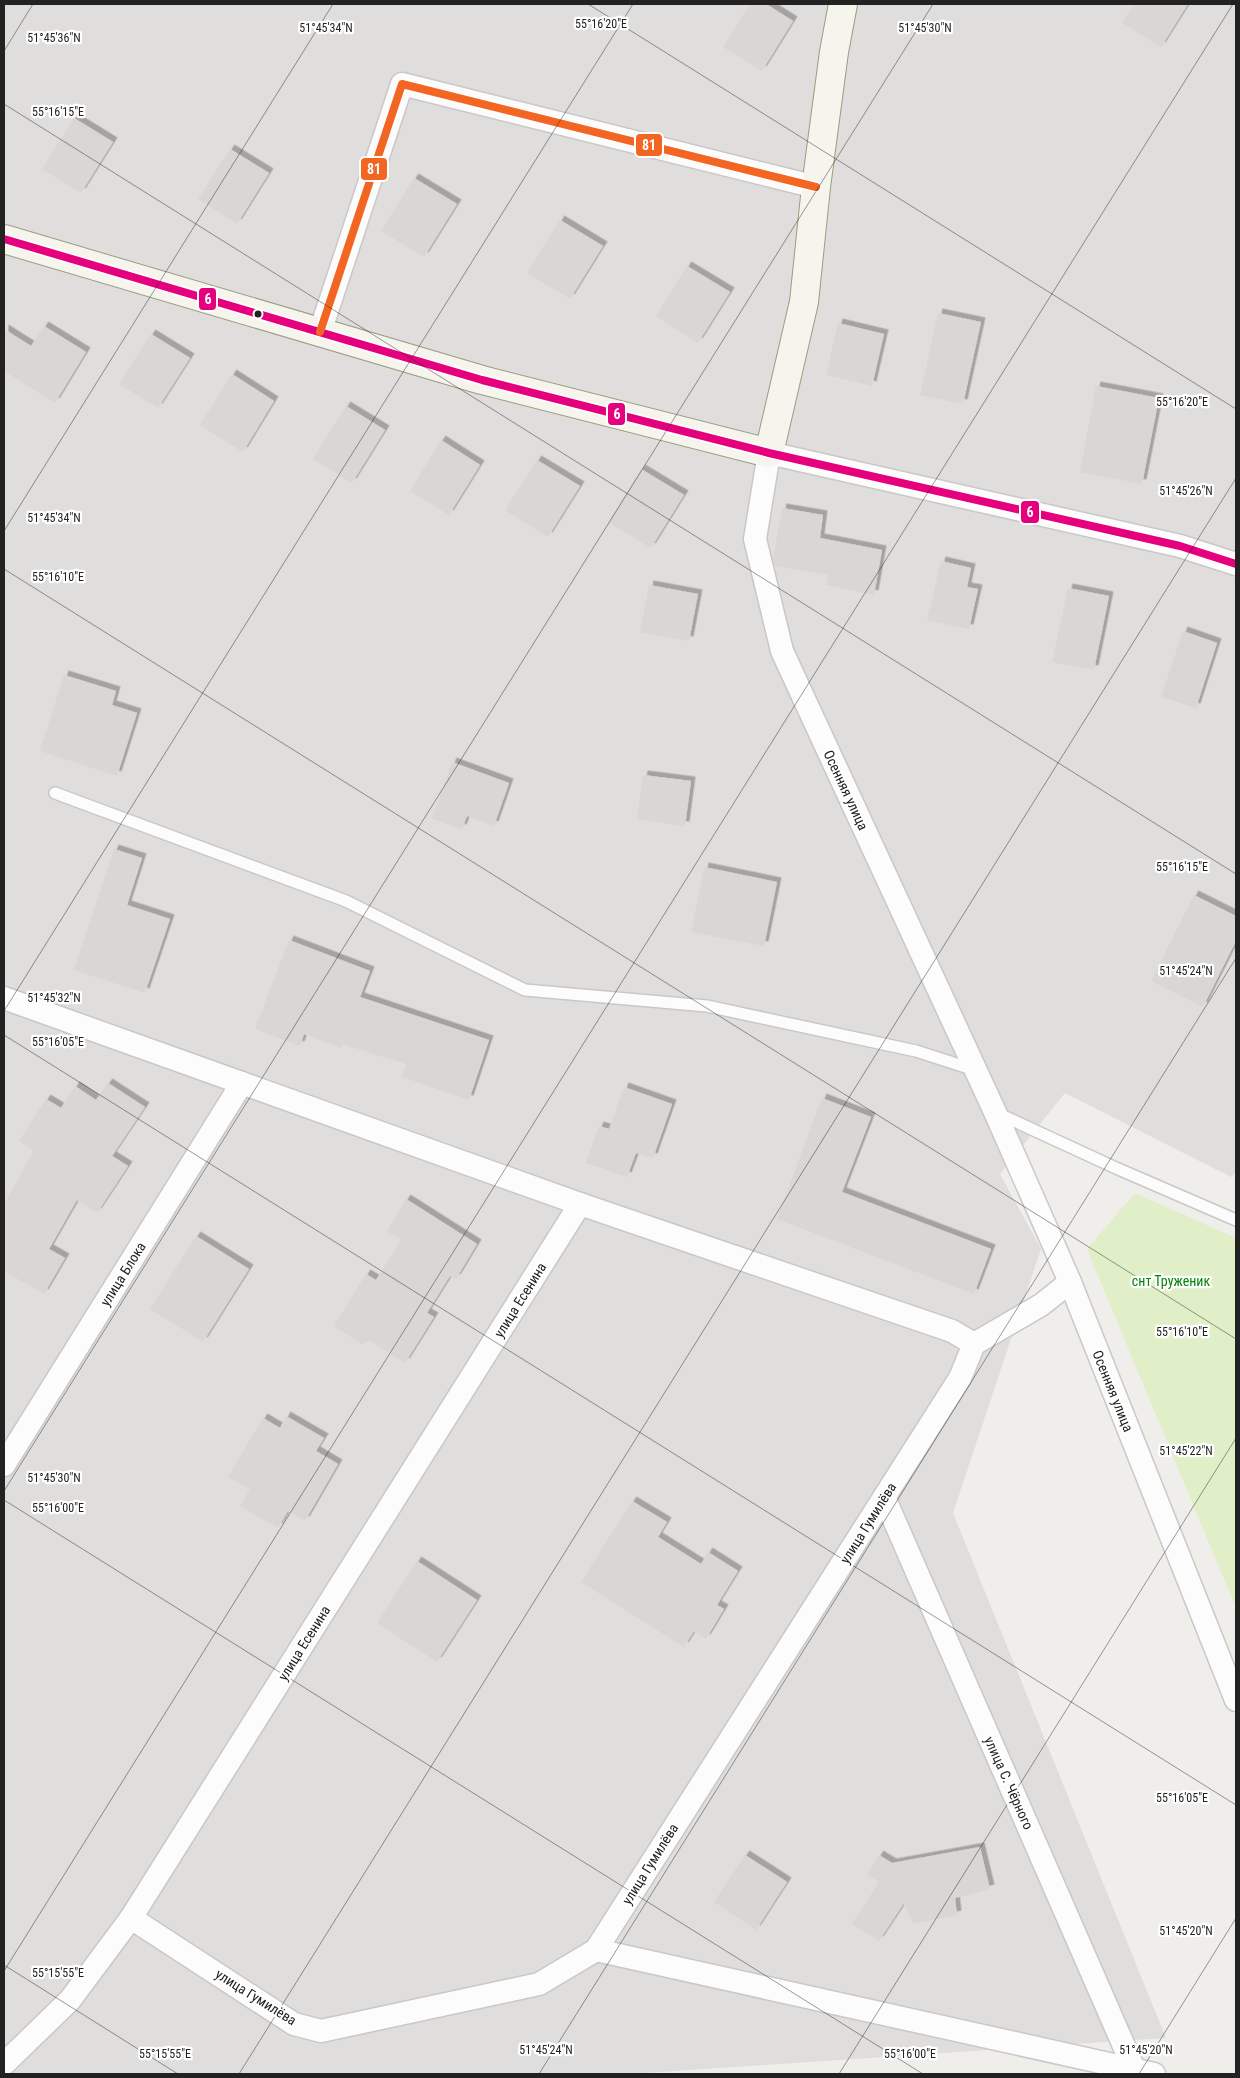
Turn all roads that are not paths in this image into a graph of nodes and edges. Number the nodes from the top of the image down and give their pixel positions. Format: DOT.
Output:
graph roads {
  1 [pos="844,4"];
  2 [pos="816,187"];
  3 [pos="4,239"];
  4 [pos="320,332"];
  5 [pos="769,453"];
  6 [pos="1236,564"];
  7 [pos="55,793"];
  8 [pos="4,998"];
  9 [pos="975,1070"];
  10 [pos="242,1083"];
  11 [pos="995,1112"];
  12 [pos="580,1204"];
  13 [pos="1236,1220"];
  14 [pos="1070,1282"];
  15 [pos="974,1344"];
  16 [pos="4,1465"];
  17 [pos="884,1497"];
  18 [pos="1236,1700"];
  19 [pos="131,1918"];
  20 [pos="596,1950"];
  21 [pos="4,2064"];
  22 [pos="1144,2072"];
  1 -- 2 [label="street"];
  2 -- 4 [label="street"];
  2 -- 5 [label="street"];
  3 -- 4 [label="street"];
  4 -- 5 [label="street"];
  5 -- 6 [label="street"];
  5 -- 9 [label="street, Осенняя улица"];
  7 -- 9 [label="lane"];
  8 -- 10 [label="street"];
  9 -- 11 [label="street, Осенняя улица"];
  10 -- 12 [label="street"];
  10 -- 16 [label="street, улица Блока"];
  11 -- 13 [label="lane"];
  11 -- 14 [label="street, Осенняя улица"];
  12 -- 15 [label="street"];
  12 -- 19 [label="street, улица Есенина"];
  14 -- 15 [label="street"];
  14 -- 18 [label="street, Осенняя улица"];
  15 -- 17 [label="street, улица Гумилёва"];
  17 -- 20 [label="street, улица Гумилёва"];
  17 -- 22 [label="street, улица С. Чёрного"];
  19 -- 20 [label="street, улица Гумилёва"];
  19 -- 21 [label="street, улица Есенина"];
  20 -- 22 [label="street"];
}
